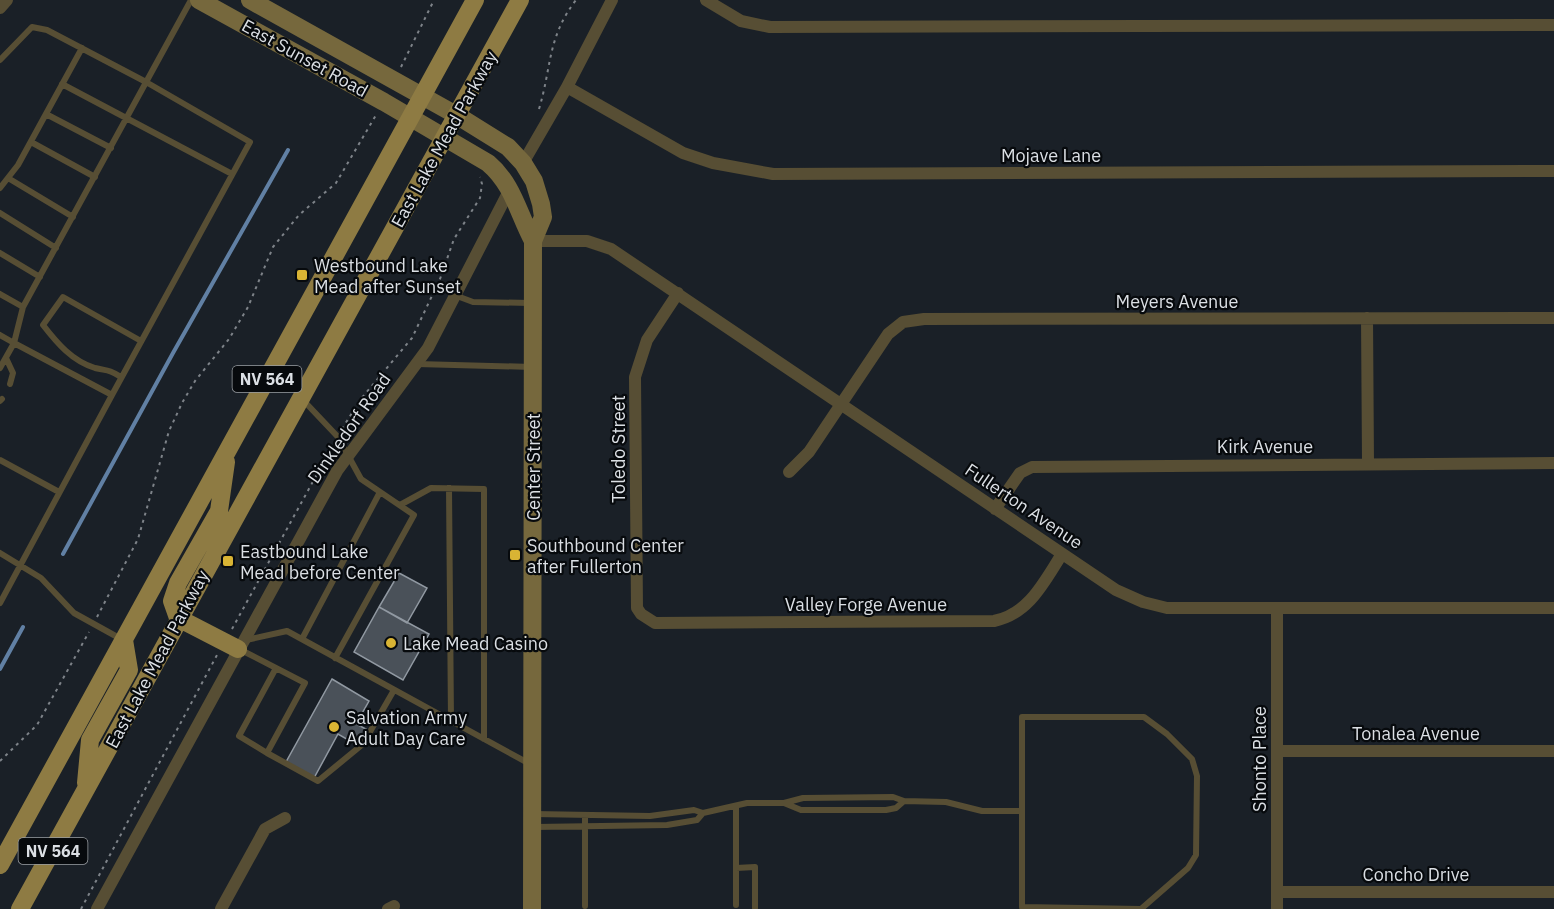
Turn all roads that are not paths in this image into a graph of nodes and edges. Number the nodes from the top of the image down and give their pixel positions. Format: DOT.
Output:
graph roads {
  1 [pos="7,0"];
  2 [pos="191,0"];
  3 [pos="199,0"];
  4 [pos="250,0"];
  5 [pos="475,0"];
  6 [pos="520,0"];
  7 [pos="612,0"];
  8 [pos="706,0"];
  9 [pos="0,8"];
  10 [pos="1554,26"];
  11 [pos="82,48"];
  12 [pos="0,60"];
  13 [pos="146,82"];
  14 [pos="62,84"];
  15 [pos="567,87"];
  16 [pos="423,97"];
  17 [pos="46,114"];
  18 [pos="458,116"];
  19 [pos="128,117"];
  20 [pos="411,117"];
  21 [pos="446,137"];
  22 [pos="31,142"];
  23 [pos="111,148"];
  24 [pos="523,163"];
  25 [pos="1554,171"];
  26 [pos="232,174"];
  27 [pos="95,177"];
  28 [pos="8,178"];
  29 [pos="0,188"];
  30 [pos="510,189"];
  31 [pos="0,213"];
  32 [pos="73,217"];
  33 [pos="533,241"];
  34 [pos="56,248"];
  35 [pos="0,253"];
  36 [pos="40,277"];
  37 [pos="678,293"];
  38 [pos="0,294"];
  39 [pos="457,296"];
  40 [pos="533,303"];
  41 [pos="24,307"];
  42 [pos="1367,318"];
  43 [pos="1554,318"];
  44 [pos="0,335"];
  45 [pos="141,341"];
  46 [pos="14,343"];
  47 [pos="6,358"];
  48 [pos="416,364"];
  49 [pos="533,367"];
  50 [pos="0,369"];
  51 [pos="121,377"];
  52 [pos="10,384"];
  53 [pos="112,395"];
  54 [pos="300,397"];
  55 [pos="842,404"];
  56 [pos="228,451"];
  57 [pos="349,454"];
  58 [pos="0,460"];
  59 [pos="1554,463"];
  60 [pos="1368,464"];
  61 [pos="789,472"];
  62 [pos="449,488"];
  63 [pos="59,492"];
  64 [pos="380,492"];
  65 [pos="400,505"];
  66 [pos="995,508"];
  67 [pos="0,553"];
  68 [pos="1062,554"];
  69 [pos="21,566"];
  70 [pos="0,603"];
  71 [pos="1554,608"];
  72 [pos="1277,609"];
  73 [pos="641,614"];
  74 [pos="178,618"];
  75 [pos="302,639"];
  76 [pos="124,640"];
  77 [pos="240,645"];
  78 [pos="335,658"];
  79 [pos="276,668"];
  80 [pos="394,690"];
  81 [pos="451,721"];
  82 [pos="484,739"];
  83 [pos="1277,751"];
  84 [pos="1554,751"];
  85 [pos="267,753"];
  86 [pos="532,764"];
  87 [pos="85,794"];
  88 [pos="850,797"];
  89 [pos="904,801"];
  90 [pos="784,803"];
  91 [pos="736,807"];
  92 [pos="850,810"];
  93 [pos="1021,811"];
  94 [pos="703,813"];
  95 [pos="585,815"];
  96 [pos="633,816"];
  97 [pos="285,818"];
  98 [pos="532,821"];
  99 [pos="585,826"];
  100 [pos="633,826"];
  101 [pos="0,865"];
  102 [pos="736,868"];
  103 [pos="1277,892"];
  104 [pos="1554,892"];
  105 [pos="736,905"];
  106 [pos="585,906"];
  107 [pos="755,908"];
  108 [pos="20,909"];
  109 [pos="97,909"];
  110 [pos="221,909"];
  111 [pos="532,909"];
  112 [pos="1277,909"];
  1 -- 9 [label="street"];
  2 -- 13 [label="lane"];
  3 -- 20 [label="street, East Sunset Road"];
  4 -- 16 [label="street, East Sunset Road"];
  5 -- 16 [label="main road, East Lake Mead Parkway / NV 564"];
  6 -- 18 [label="main road, East Lake Mead Parkway / NV 564"];
  7 -- 15 [label="street"];
  8 -- 10 [label="street"];
  11 -- 12 [label="lane"];
  11 -- 13 [label="lane"];
  11 -- 14 [label="lane"];
  13 -- 19 [label="lane"];
  13 -- 26 [label="lane"];
  14 -- 17 [label="lane"];
  14 -- 19 [label="lane"];
  15 -- 24 [label="street"];
  15 -- 25 [label="street, Mojave Lane"];
  16 -- 18 [label="street, Center Street"];
  16 -- 20 [label="main road, East Lake Mead Parkway / NV 564"];
  17 -- 22 [label="lane"];
  17 -- 23 [label="lane"];
  18 -- 21 [label="main road, East Lake Mead Parkway / NV 564"];
  18 -- 24 [label="street, Center Street"];
  19 -- 23 [label="lane"];
  19 -- 26 [label="lane"];
  20 -- 21 [label="street, Center Street"];
  20 -- 56 [label="main road, East Lake Mead Parkway / NV 564"];
  21 -- 30 [label="street, Center Street"];
  21 -- 54 [label="main road, East Lake Mead Parkway / NV 564"];
  22 -- 27 [label="lane"];
  22 -- 28 [label="lane"];
  23 -- 27 [label="lane"];
  24 -- 33 [label="street, Center Street"];
  26 -- 45 [label="lane"];
  27 -- 32 [label="lane"];
  28 -- 29 [label="lane"];
  28 -- 32 [label="lane"];
  30 -- 33 [label="street, Center Street"];
  30 -- 39 [label="street, Dinkledorf Road"];
  31 -- 34 [label="lane"];
  32 -- 34 [label="lane"];
  33 -- 37 [label="street, Fullerton Avenue"];
  33 -- 40 [label="street, Center Street"];
  34 -- 36 [label="lane"];
  35 -- 36 [label="lane"];
  36 -- 41 [label="lane"];
  37 -- 55 [label="street, Fullerton Avenue"];
  37 -- 73 [label="street, Toledo Street"];
  38 -- 41 [label="lane"];
  39 -- 40 [label="lane"];
  39 -- 48 [label="street, Dinkledorf Road"];
  40 -- 49 [label="street, Center Street"];
  41 -- 46 [label="lane"];
  42 -- 43 [label="street, Meyers Avenue"];
  42 -- 55 [label="street, Meyers Avenue"];
  42 -- 60 [label="street"];
  44 -- 46 [label="lane"];
  45 -- 51 [label="lane"];
  45 -- 51 [label="lane"];
  46 -- 47 [label="lane"];
  46 -- 53 [label="lane"];
  47 -- 50 [label="lane"];
  47 -- 52 [label="lane"];
  48 -- 49 [label="lane"];
  48 -- 57 [label="street, Dinkledorf Road"];
  49 -- 86 [label="street, Center Street"];
  51 -- 53 [label="lane"];
  53 -- 63 [label="lane"];
  54 -- 57 [label="lane"];
  54 -- 74 [label="main road, East Lake Mead Parkway / NV 564"];
  55 -- 61 [label="street, Meyers Avenue"];
  55 -- 66 [label="street, Fullerton Avenue"];
  56 -- 74 [label="main road"];
  56 -- 76 [label="main road, East Lake Mead Parkway / NV 564"];
  57 -- 64 [label="lane"];
  57 -- 77 [label="street, Dinkledorf Road"];
  58 -- 63 [label="lane"];
  59 -- 60 [label="street, Kirk Avenue"];
  60 -- 66 [label="street, Kirk Avenue"];
  62 -- 65 [label="lane"];
  62 -- 81 [label="lane"];
  62 -- 82 [label="lane"];
  63 -- 69 [label="lane"];
  64 -- 65 [label="lane"];
  64 -- 75 [label="lane"];
  65 -- 78 [label="lane"];
  66 -- 68 [label="street, Fullerton Avenue"];
  67 -- 69 [label="lane"];
  68 -- 72 [label="street, Fullerton Avenue"];
  68 -- 73 [label="street, Valley Forge Avenue"];
  69 -- 70 [label="lane"];
  69 -- 76 [label="lane"];
  71 -- 72 [label="street, Fullerton Avenue"];
  72 -- 83 [label="street, Shonto Place"];
  74 -- 77 [label="main road"];
  74 -- 87 [label="main road, East Lake Mead Parkway / NV 564"];
  75 -- 77 [label="lane"];
  75 -- 78 [label="lane"];
  76 -- 87 [label="main road"];
  76 -- 101 [label="main road, East Lake Mead Parkway / NV 564"];
  77 -- 79 [label="lane"];
  77 -- 109 [label="street, Dinkledorf Road"];
  78 -- 80 [label="lane"];
  79 -- 85 [label="lane"];
  79 -- 85 [label="lane"];
  80 -- 81 [label="lane"];
  80 -- 85 [label="lane"];
  81 -- 82 [label="lane"];
  82 -- 86 [label="lane"];
  83 -- 84 [label="street, Tonalea Avenue"];
  83 -- 103 [label="street, Shonto Place"];
  86 -- 98 [label="street, Center Street"];
  87 -- 108 [label="main road, East Lake Mead Parkway / NV 564"];
  88 -- 89 [label="lane"];
  88 -- 90 [label="lane"];
  88 -- 92 [label="lane"];
  89 -- 92 [label="lane"];
  89 -- 93 [label="lane"];
  90 -- 91 [label="lane"];
  90 -- 92 [label="lane"];
  91 -- 94 [label="lane"];
  91 -- 102 [label="lane"];
  93 -- 93 [label="lane"];
  94 -- 96 [label="lane"];
  94 -- 100 [label="lane"];
  95 -- 96 [label="lane"];
  95 -- 98 [label="lane"];
  95 -- 99 [label="lane"];
  96 -- 100 [label="lane"];
  97 -- 110 [label="street"];
  98 -- 99 [label="lane"];
  98 -- 111 [label="street, Center Street"];
  99 -- 100 [label="lane"];
  99 -- 106 [label="lane"];
  102 -- 105 [label="lane"];
  102 -- 107 [label="lane"];
  103 -- 104 [label="street, Concho Drive"];
  103 -- 112 [label="street, Shonto Place"];
}
